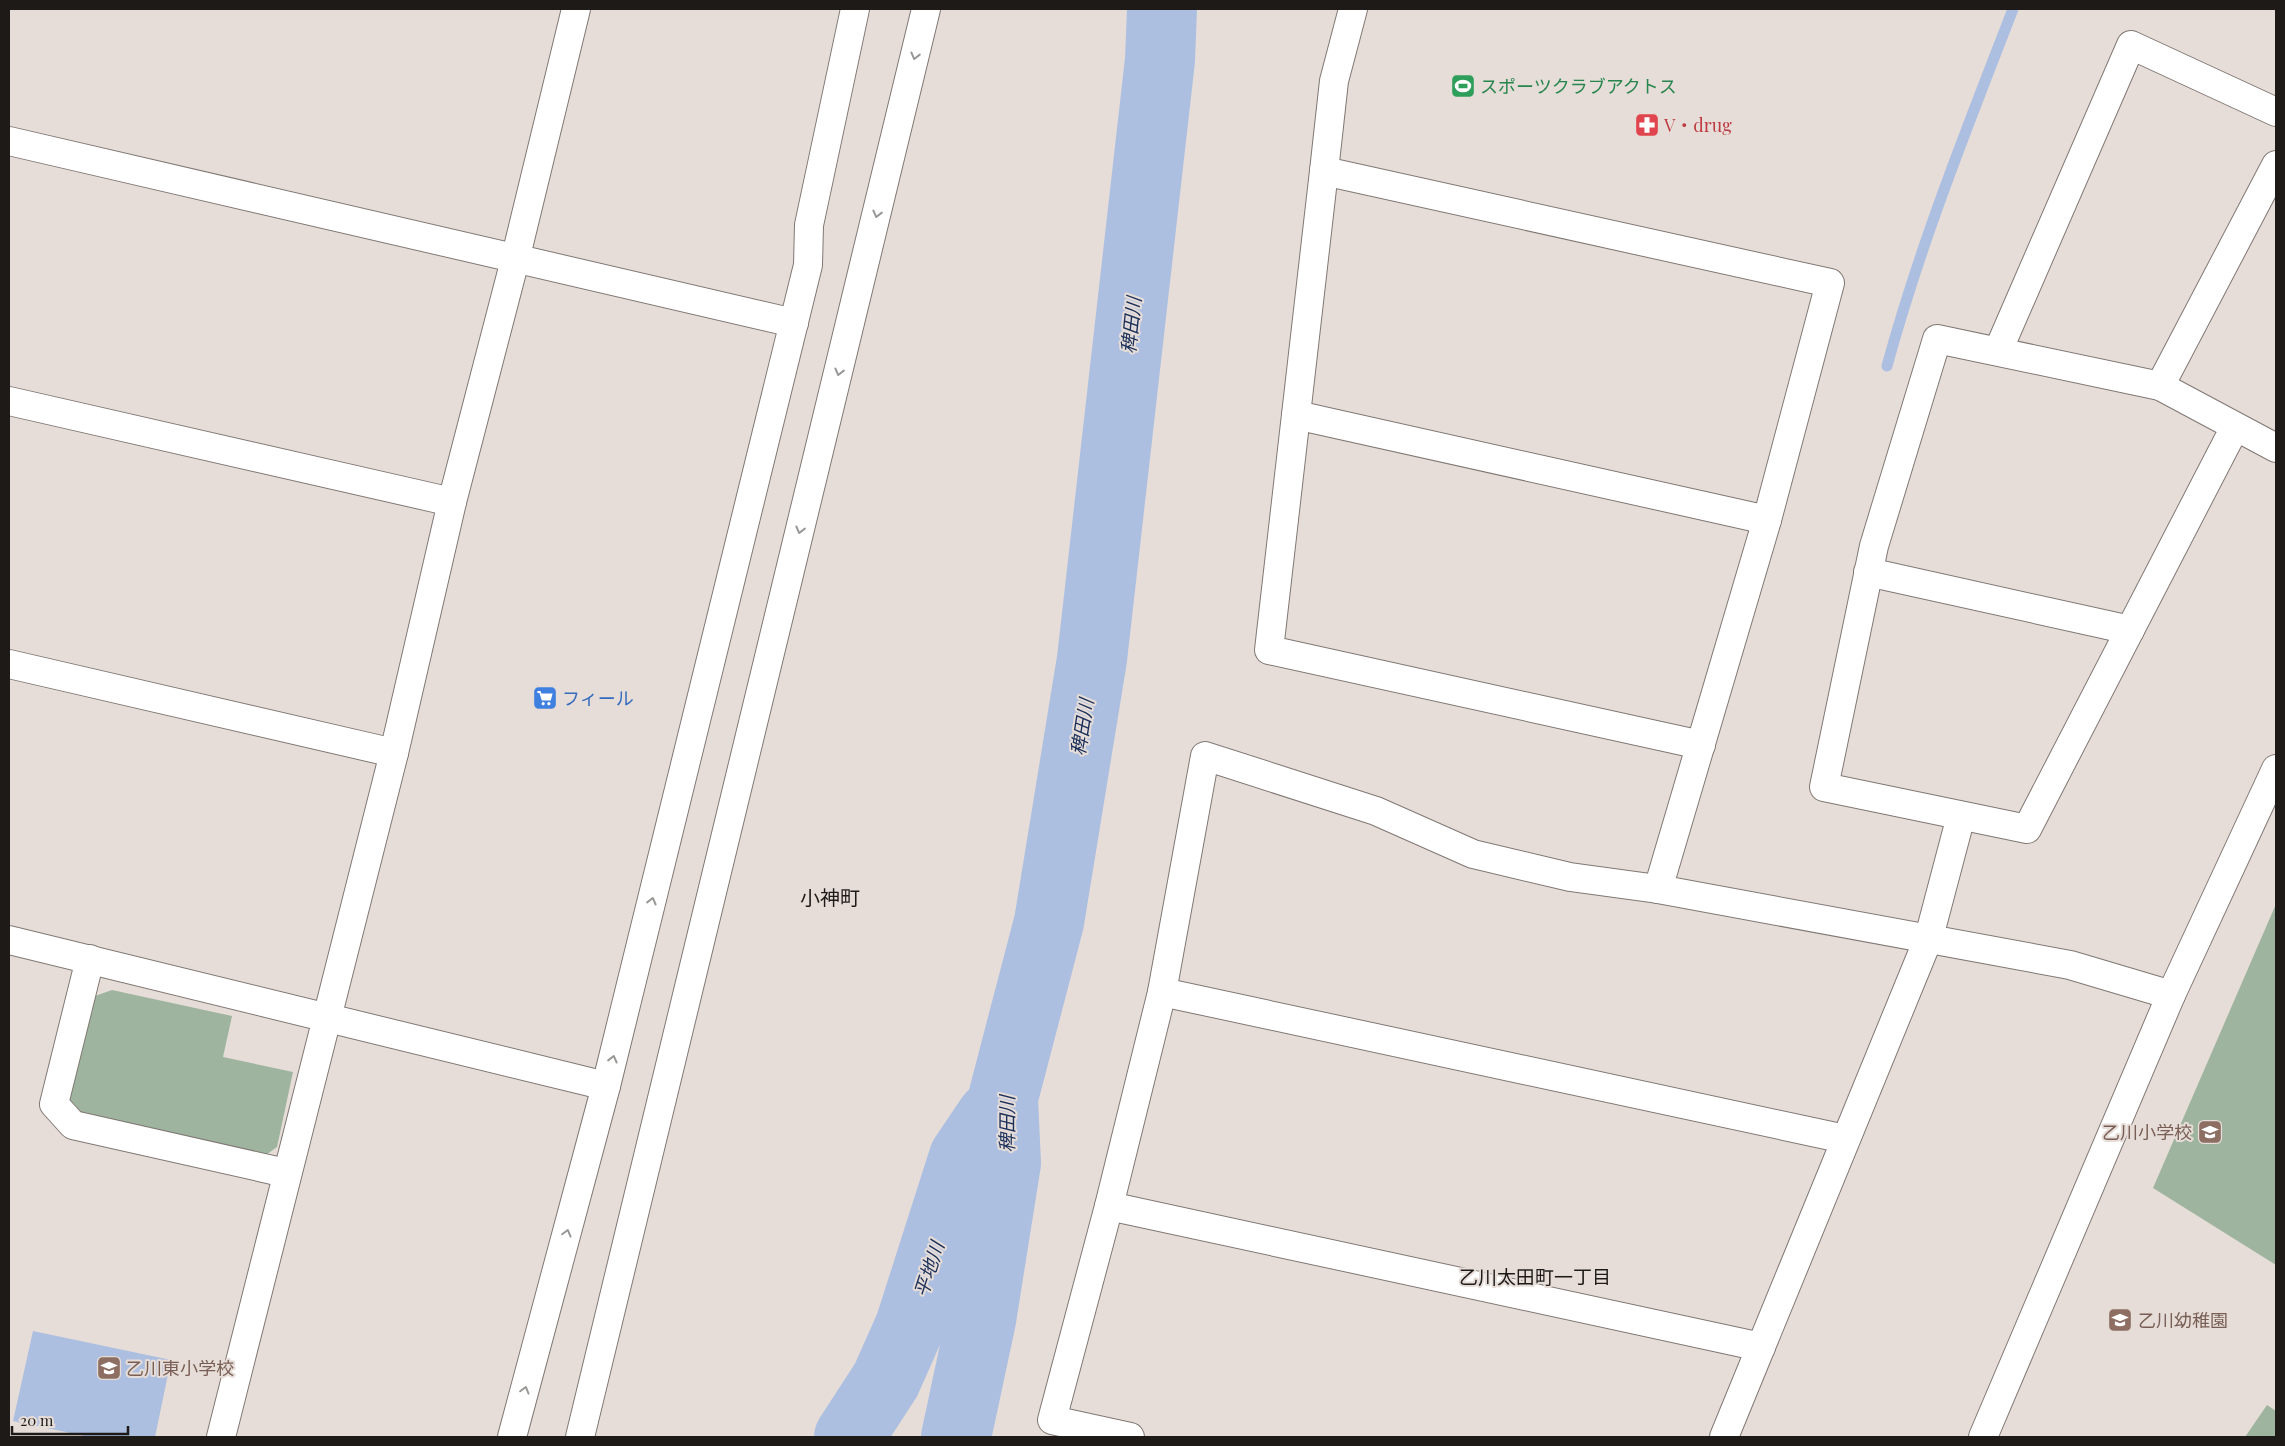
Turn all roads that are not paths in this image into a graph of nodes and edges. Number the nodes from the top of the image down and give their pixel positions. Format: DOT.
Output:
graph roads {
  1 [pos="573,9"];
  2 [pos="855,9"];
  3 [pos="926,9"];
  4 [pos="1353,9"];
  5 [pos="2276,112"];
  6 [pos="9,141"];
  7 [pos="2276,165"];
  8 [pos="1324,171"];
  9 [pos="515,260"];
  10 [pos="794,323"];
  11 [pos="1998,351"];
  12 [pos="2160,386"];
  13 [pos="9,401"];
  14 [pos="1296,415"];
  15 [pos="2234,427"];
  16 [pos="2276,448"];
  17 [pos="452,502"];
  18 [pos="1767,520"];
  19 [pos="1868,572"];
  20 [pos="2130,630"];
  21 [pos="9,664"];
  22 [pos="1701,745"];
  23 [pos="394,753"];
  24 [pos="2276,769"];
  25 [pos="1961,816"];
  26 [pos="1658,889"];
  27 [pos="1929,937"];
  28 [pos="9,940"];
  29 [pos="90,959"];
  30 [pos="1162,992"];
  31 [pos="2170,995"];
  32 [pos="326,1018"];
  33 [pos="606,1086"];
  34 [pos="1845,1139"];
  35 [pos="286,1173"];
  36 [pos="1109,1206"];
  37 [pos="1761,1347"];
  38 [pos="220,1437"];
  39 [pos="512,1437"];
  40 [pos="580,1437"];
  41 [pos="1130,1437"];
  42 [pos="1724,1437"];
  43 [pos="1983,1437"];
  1 -- 9 [label="street"];
  2 -- 10 [label="street"];
  3 -- 40 [label="street, one-way"];
  4 -- 8 [label="street"];
  5 -- 11 [label="street"];
  6 -- 9 [label="street"];
  7 -- 12 [label="street"];
  8 -- 14 [label="street"];
  8 -- 18 [label="street"];
  9 -- 10 [label="street"];
  9 -- 17 [label="street"];
  33 -- 10 [label="street, one-way"];
  11 -- 12 [label="street"];
  11 -- 19 [label="street"];
  12 -- 15 [label="street"];
  13 -- 17 [label="street"];
  14 -- 18 [label="street"];
  14 -- 22 [label="street"];
  15 -- 16 [label="street"];
  15 -- 20 [label="street"];
  17 -- 23 [label="street"];
  18 -- 22 [label="street"];
  19 -- 20 [label="street"];
  19 -- 25 [label="street"];
  20 -- 25 [label="street"];
  21 -- 23 [label="street"];
  22 -- 26 [label="street"];
  23 -- 32 [label="street"];
  24 -- 31 [label="street"];
  25 -- 27 [label="street"];
  26 -- 27 [label="street"];
  26 -- 30 [label="street"];
  27 -- 31 [label="street"];
  27 -- 34 [label="street"];
  28 -- 29 [label="street"];
  29 -- 32 [label="street"];
  29 -- 35 [label="street"];
  30 -- 34 [label="street"];
  30 -- 36 [label="street"];
  31 -- 43 [label="street"];
  32 -- 33 [label="street"];
  32 -- 35 [label="street"];
  39 -- 33 [label="street, one-way"];
  34 -- 37 [label="street"];
  35 -- 38 [label="street"];
  36 -- 37 [label="street"];
  36 -- 41 [label="street"];
  37 -- 42 [label="street"];
}
